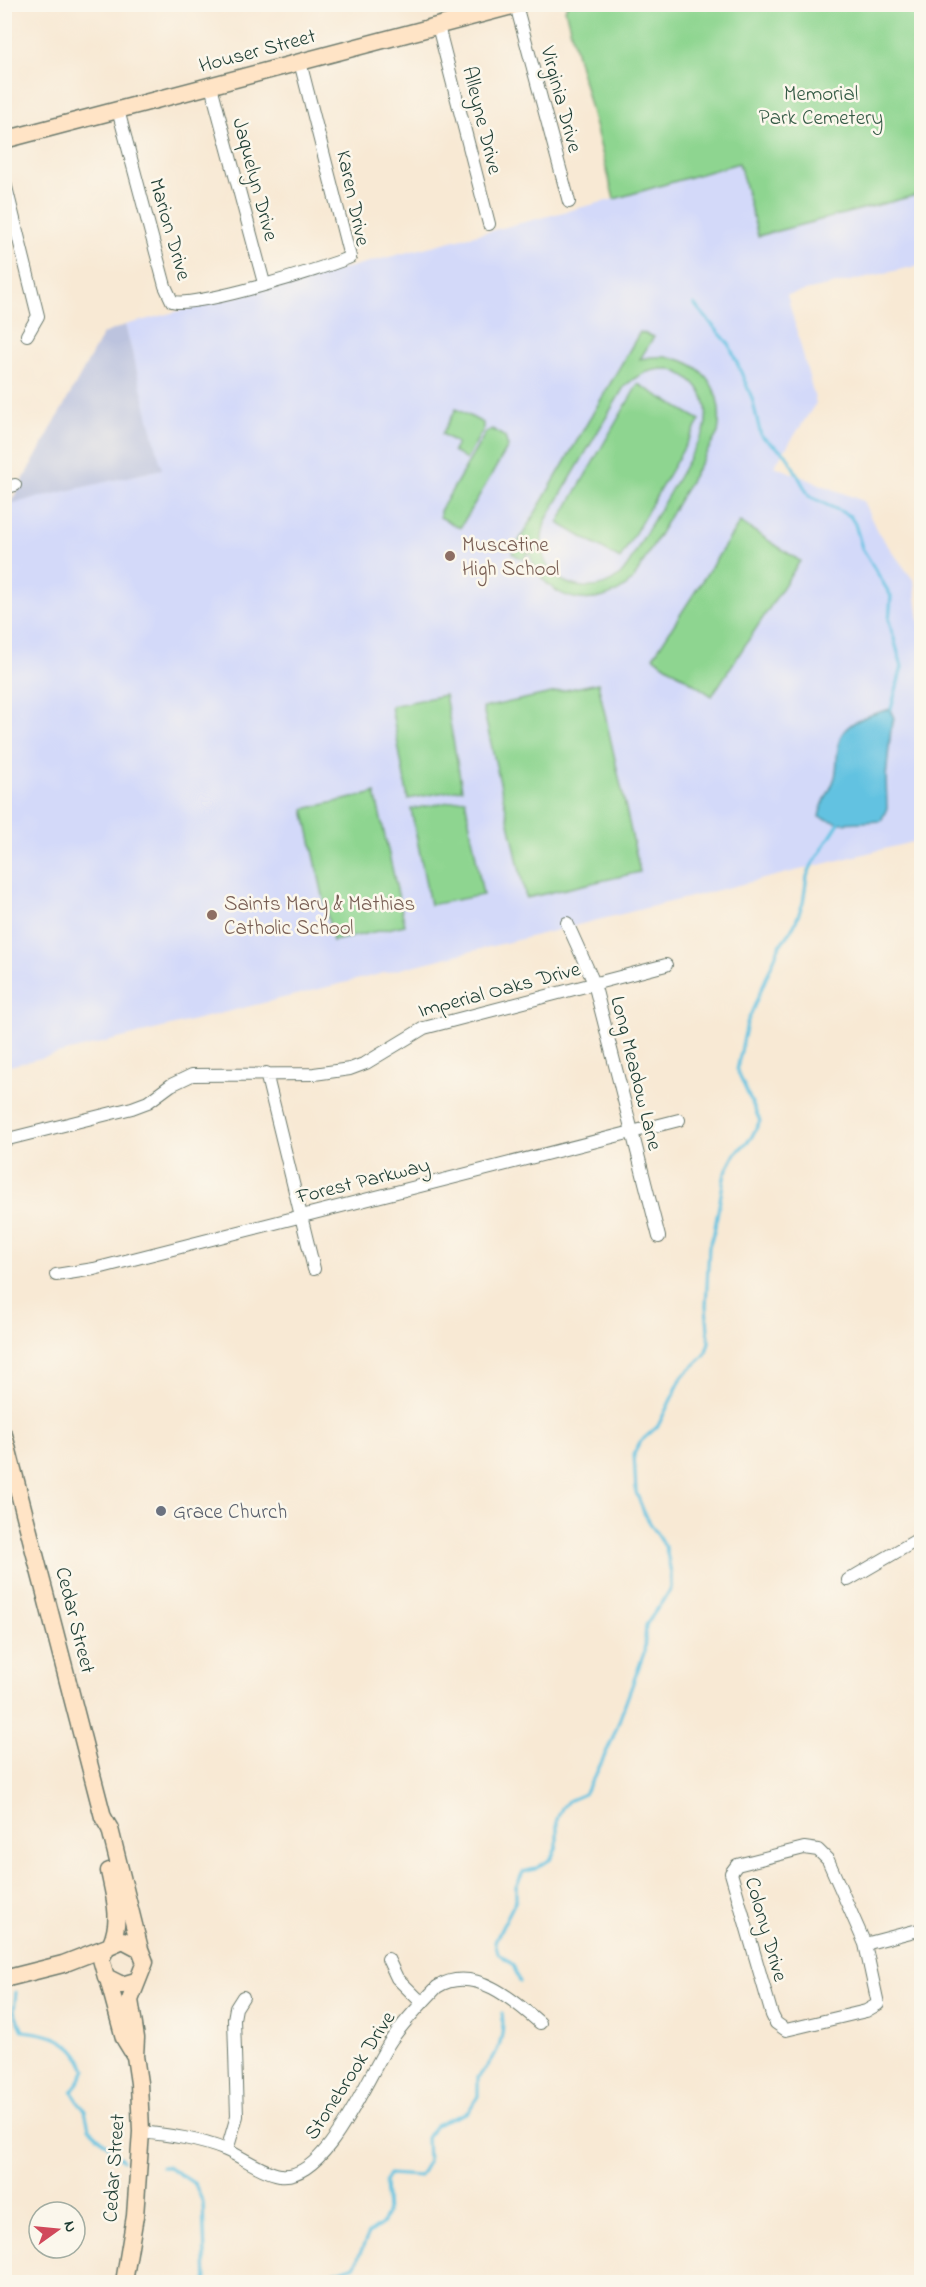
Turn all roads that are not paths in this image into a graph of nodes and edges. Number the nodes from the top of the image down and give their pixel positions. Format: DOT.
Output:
graph roads {
  1 [pos="518,5"];
  2 [pos="438,26"];
  3 [pos="300,62"];
  4 [pos="211,86"];
  5 [pos="118,110"];
  6 [pos="4,140"];
  7 [pos="4,179"];
  8 [pos="569,202"];
  9 [pos="489,224"];
  10 [pos="264,283"];
  11 [pos="27,335"];
  12 [pos="567,923"];
  13 [pos="666,965"];
  14 [pos="594,983"];
  15 [pos="266,1073"];
  16 [pos="679,1120"];
  17 [pos="632,1132"];
  18 [pos="4,1140"];
  19 [pos="301,1216"];
  20 [pos="660,1237"];
  21 [pos="314,1269"];
  22 [pos="56,1275"];
  23 [pos="4,1435"];
  24 [pos="921,1537"];
  25 [pos="848,1580"];
  26 [pos="103,1817"];
  27 [pos="921,1929"];
  28 [pos="865,1944"];
  29 [pos="109,1946"];
  30 [pos="140,1949"];
  31 [pos="388,1959"];
  32 [pos="63,1964"];
  33 [pos="107,1978"];
  34 [pos="4,1979"];
  35 [pos="136,1981"];
  36 [pos="243,1996"];
  37 [pos="422,2003"];
  38 [pos="540,2023"];
  39 [pos="135,2056"];
  40 [pos="141,2132"];
  41 [pos="227,2150"];
  42 [pos="124,2283"];
  1 -- 2 [label="main road, Houser Street"];
  1 -- 8 [label="street, Virginia Drive"];
  2 -- 3 [label="main road, Houser Street"];
  2 -- 9 [label="street, Alleyne Drive"];
  3 -- 4 [label="main road, Houser Street"];
  3 -- 10 [label="street, Karen Drive"];
  4 -- 5 [label="main road, Houser Street"];
  4 -- 10 [label="street, Jaquelyn Drive"];
  5 -- 6 [label="main road, Houser Street"];
  5 -- 10 [label="street, Marion Drive"];
  7 -- 11 [label="street"];
  12 -- 14 [label="street, Long Meadow Lane"];
  13 -- 14 [label="street, Imperial Oaks Drive"];
  14 -- 15 [label="street, Imperial Oaks Drive"];
  14 -- 17 [label="street, Long Meadow Lane"];
  15 -- 18 [label="street, Imperial Oaks Drive"];
  15 -- 19 [label="street"];
  16 -- 17 [label="street, Forest Parkway"];
  17 -- 19 [label="street, Forest Parkway"];
  17 -- 20 [label="street, Long Meadow Lane"];
  19 -- 21 [label="street"];
  19 -- 22 [label="street, Forest Parkway"];
  23 -- 26 [label="main road, Cedar Street"];
  24 -- 25 [label="street"];
  26 -- 29 [label="main road, Cedar Street"];
  26 -- 30 [label="main road, Cedar Street"];
  27 -- 28 [label="street"];
  28 -- 28 [label="street, Colony Drive"];
  29 -- 30 [label="main road"];
  29 -- 32 [label="main road"];
  29 -- 33 [label="main road"];
  30 -- 35 [label="main road"];
  31 -- 37 [label="street"];
  32 -- 33 [label="main road"];
  32 -- 34 [label="main road"];
  33 -- 35 [label="main road"];
  33 -- 39 [label="main road, Cedar Street"];
  35 -- 39 [label="main road, Cedar Street"];
  36 -- 41 [label="street"];
  37 -- 38 [label="street, Stonebrook Drive"];
  37 -- 41 [label="street, Stonebrook Drive"];
  39 -- 40 [label="main road, Cedar Street"];
  40 -- 41 [label="street, Stonebrook Drive"];
  40 -- 42 [label="main road, Cedar Street"];
}
